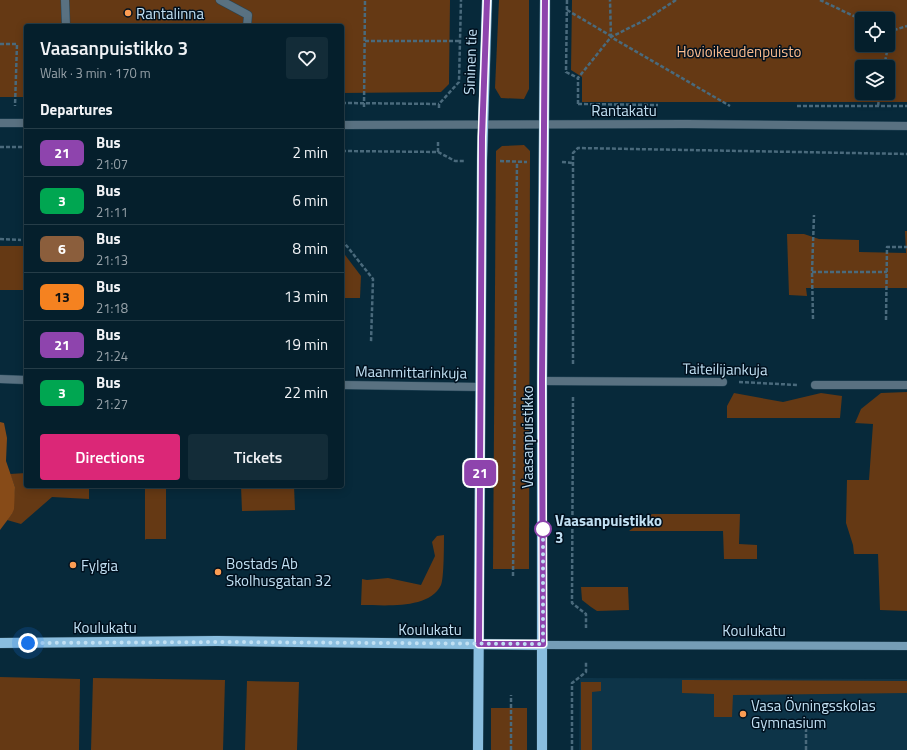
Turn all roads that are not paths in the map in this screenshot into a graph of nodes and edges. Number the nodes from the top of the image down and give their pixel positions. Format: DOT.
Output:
graph roads {
  1 [pos="66,0"];
  2 [pos="220,0"];
  3 [pos="486,0"];
  4 [pos="545,0"];
  5 [pos="66,24"];
  6 [pos="247,24"];
  7 [pos="0,123"];
  8 [pos="24,123"];
  9 [pos="483,125"];
  10 [pos="545,125"];
  11 [pos="344,126"];
  12 [pos="907,126"];
  13 [pos="0,379"];
  14 [pos="24,380"];
  15 [pos="542,381"];
  16 [pos="723,382"];
  17 [pos="344,385"];
  18 [pos="815,385"];
  19 [pos="907,385"];
  20 [pos="481,387"];
  21 [pos="0,643"];
  22 [pos="479,644"];
  23 [pos="543,644"];
  24 [pos="907,646"];
  25 [pos="478,750"];
  26 [pos="542,750"];
  1 -- 5 [label="street"];
  2 -- 6 [label="street"];
  3 -- 9 [label="main road, Sininen tie"];
  4 -- 10 [label="main road"];
  7 -- 8 [label="street"];
  9 -- 10 [label="street, Rantakatu"];
  9 -- 11 [label="street, Rantakatu"];
  9 -- 20 [label="main road"];
  10 -- 12 [label="street, Rantakatu"];
  10 -- 15 [label="main road, Vaasanpuistikko"];
  13 -- 14 [label="street"];
  15 -- 16 [label="street, Taiteilijankuja"];
  15 -- 23 [label="main road, Vaasanpuistikko"];
  17 -- 20 [label="street, Maanmittarinkuja"];
  18 -- 19 [label="street"];
  20 -- 22 [label="main road"];
  21 -- 22 [label="main road, Koulukatu"];
  22 -- 23 [label="main road, Koulukatu"];
  22 -- 25 [label="main road"];
  23 -- 24 [label="main road, Koulukatu"];
  23 -- 26 [label="main road, Vaasanpuistikko"];
}
